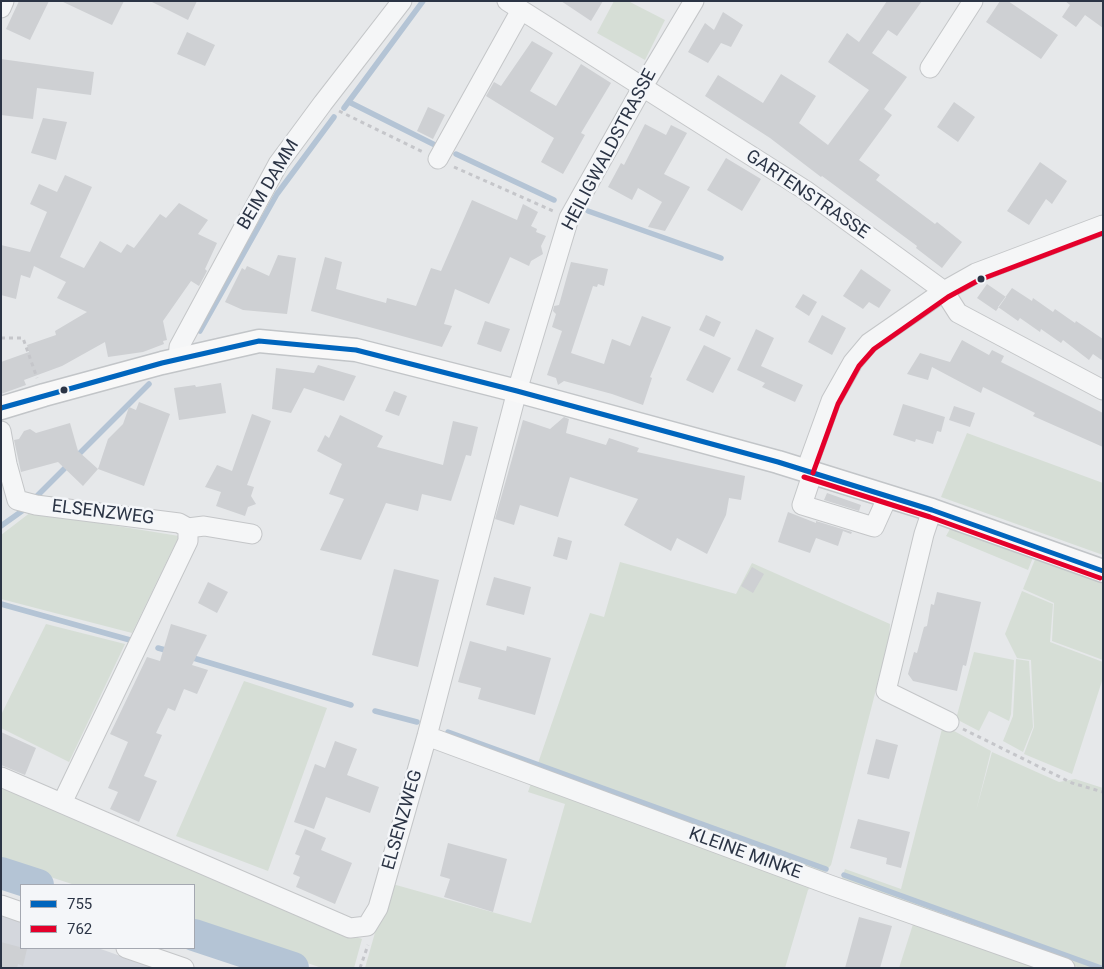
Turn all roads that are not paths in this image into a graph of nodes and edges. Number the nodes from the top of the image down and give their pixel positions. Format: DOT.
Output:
graph roads {
  1 [pos="4,1"];
  2 [pos="402,1"];
  3 [pos="694,1"];
  4 [pos="972,1"];
  5 [pos="514,6"];
  6 [pos="1,8"];
  7 [pos="930,68"];
  8 [pos="642,88"];
  9 [pos="438,159"];
  10 [pos="1103,225"];
  11 [pos="944,291"];
  12 [pos="178,359"];
  13 [pos="1103,390"];
  14 [pos="517,391"];
  15 [pos="1,408"];
  16 [pos="1,431"];
  17 [pos="810,471"];
  18 [pos="888,496"];
  19 [pos="932,510"];
  20 [pos="188,528"];
  21 [pos="252,534"];
  22 [pos="1103,571"];
  23 [pos="949,722"];
  24 [pos="427,736"];
  25 [pos="1,777"];
  26 [pos="62,803"];
  27 [pos="1,906"];
  28 [pos="20,912"];
  29 [pos="129,949"];
  30 [pos="184,968"];
  31 [pos="1065,968"];
  1 -- 6 [label="street"];
  2 -- 12 [label="street, BEIM DAMM"];
  3 -- 8 [label="street, HEILIGWALDSTRASSE"];
  4 -- 7 [label="street"];
  5 -- 8 [label="street, GARTENSTRASSE"];
  5 -- 9 [label="street"];
  8 -- 11 [label="street, GARTENSTRASSE"];
  8 -- 14 [label="street, HEILIGWALDSTRASSE"];
  10 -- 11 [label="street"];
  11 -- 13 [label="street, GARTENSTRASSE"];
  11 -- 17 [label="street"];
  12 -- 14 [label="main road"];
  12 -- 15 [label="main road"];
  14 -- 17 [label="main road"];
  14 -- 24 [label="street, ELSENZWEG"];
  16 -- 20 [label="street, ELSENZWEG"];
  17 -- 18 [label="main road"];
  17 -- 18 [label="street"];
  18 -- 19 [label="main road"];
  19 -- 22 [label="main road"];
  19 -- 23 [label="street"];
  20 -- 21 [label="street, ELSENZWEG"];
  20 -- 26 [label="street"];
  24 -- 26 [label="street, ELSENZWEG"];
  24 -- 31 [label="street, KLEINE MINKE"];
  25 -- 26 [label="street, ELSENZWEG"];
  27 -- 28 [label="street"];
  29 -- 30 [label="street"];
}
